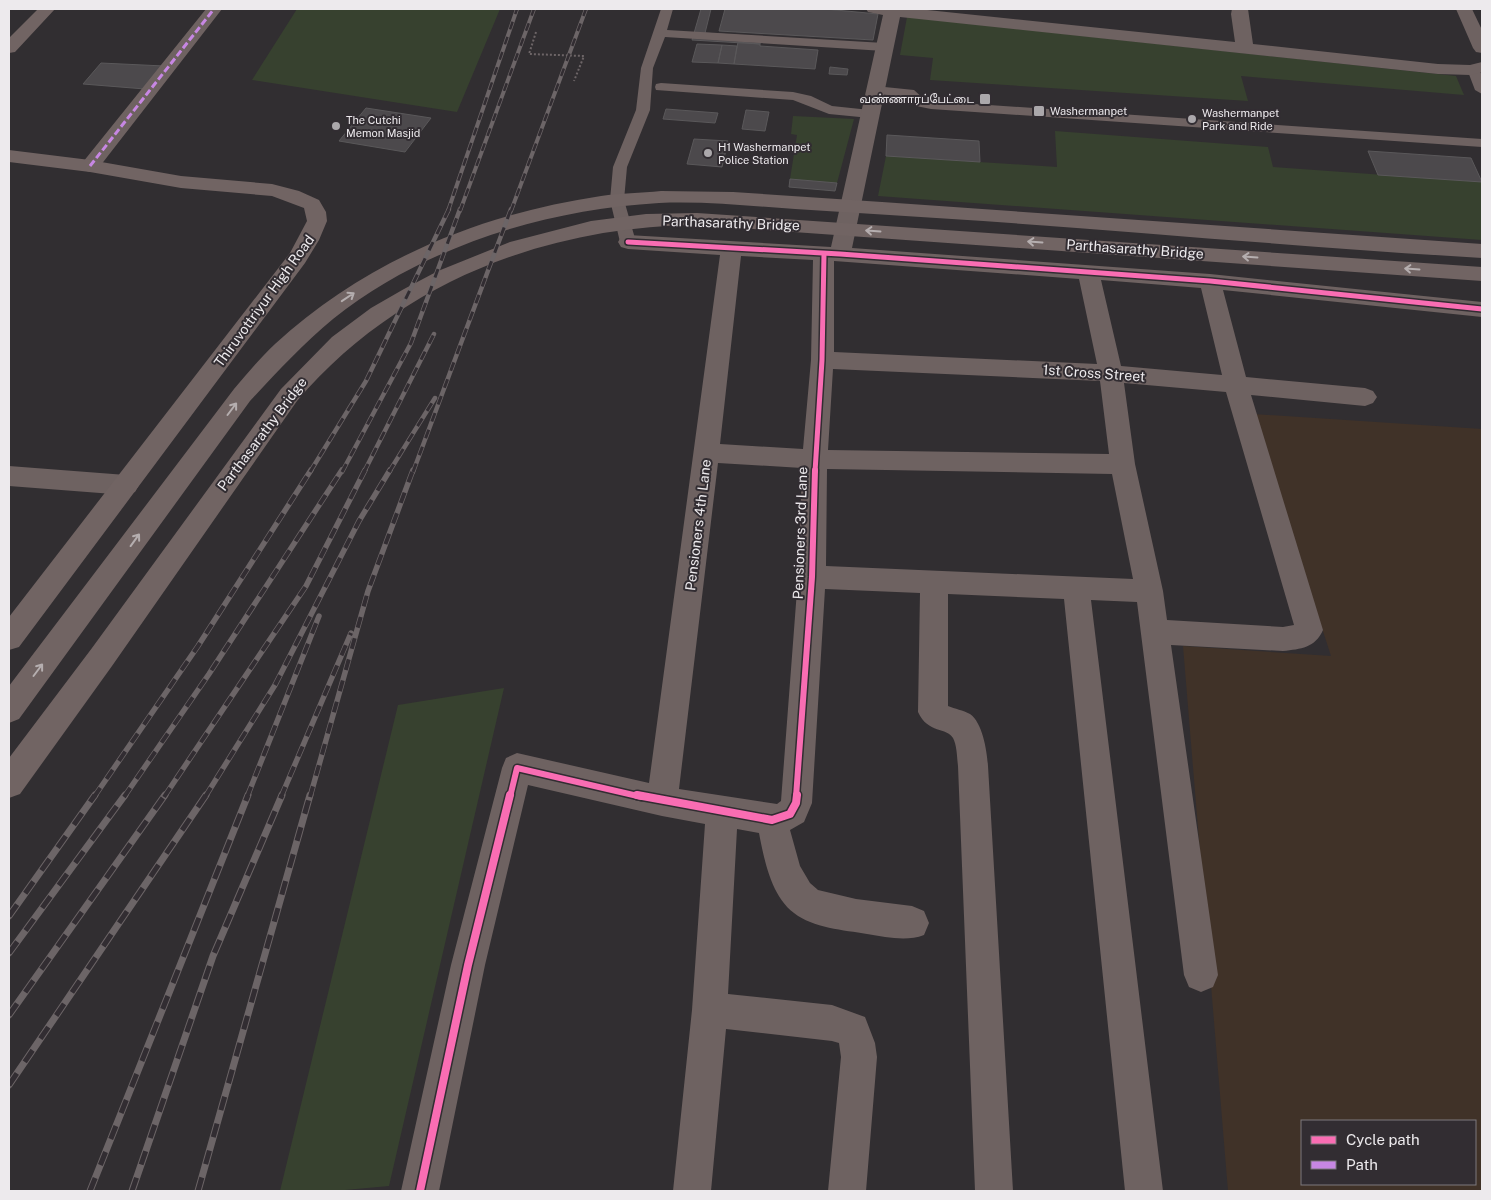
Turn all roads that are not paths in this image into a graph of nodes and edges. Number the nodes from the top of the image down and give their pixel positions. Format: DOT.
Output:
graph roads {
  1 [pos="47,9"];
  2 [pos="214,9"];
  3 [pos="667,9"];
  4 [pos="874,9"];
  5 [pos="1240,9"];
  6 [pos="893,10"];
  7 [pos="1471,12"];
  8 [pos="660,33"];
  9 [pos="884,47"];
  10 [pos="9,48"];
  11 [pos="1482,48"];
  12 [pos="1245,49"];
  13 [pos="1478,68"];
  14 [pos="662,87"];
  15 [pos="875,90"];
  16 [pos="1482,90"];
  17 [pos="870,114"];
  18 [pos="1482,142"];
  19 [pos="9,156"];
  20 [pos="90,166"];
  21 [pos="628,242"];
  22 [pos="731,249"];
  23 [pos="1482,251"];
  24 [pos="832,254"];
  25 [pos="1088,272"];
  26 [pos="1471,273"];
  27 [pos="1210,281"];
  28 [pos="1482,310"];
  29 [pos="822,360"];
  30 [pos="1111,373"];
  31 [pos="1236,385"];
  32 [pos="1365,397"];
  33 [pos="707,453"];
  34 [pos="815,459"];
  35 [pos="1122,464"];
  36 [pos="9,476"];
  37 [pos="126,485"];
  38 [pos="812,577"];
  39 [pos="934,582"];
  40 [pos="1076,588"];
  41 [pos="1149,591"];
  42 [pos="1155,632"];
  43 [pos="9,638"];
  44 [pos="9,709"];
  45 [pos="9,782"];
  46 [pos="662,801"];
  47 [pos="722,811"];
  48 [pos="783,816"];
  49 [pos="912,924"];
  50 [pos="1201,975"];
  51 [pos="710,1010"];
  52 [pos="420,1191"];
  53 [pos="692,1191"];
  54 [pos="847,1191"];
  55 [pos="994,1191"];
  56 [pos="1144,1191"];
  1 -- 10 [label="main road"];
  2 -- 20 [label="street"];
  3 -- 8 [label="lane"];
  4 -- 6 [label="street"];
  5 -- 12 [label="street"];
  6 -- 9 [label="street, Pensioners 3rd Lane"];
  6 -- 12 [label="street"];
  7 -- 11 [label="street"];
  8 -- 9 [label="lane"];
  8 -- 21 [label="lane"];
  9 -- 15 [label="street, Pensioners 3rd Lane"];
  12 -- 13 [label="street"];
  13 -- 16 [label="lane"];
  14 -- 17 [label="lane"];
  15 -- 17 [label="street, Pensioners 3rd Lane"];
  15 -- 18 [label="lane"];
  17 -- 24 [label="street, Pensioners 3rd Lane"];
  19 -- 20 [label="main road, Thiruvottriyur High Road"];
  20 -- 37 [label="main road, Thiruvottriyur High Road"];
  21 -- 22 [label="street"];
  22 -- 24 [label="street"];
  22 -- 33 [label="street, Pensioners 4th Lane"];
  44 -- 23 [label="main road, Parthasarathy Bridge, one-way"];
  24 -- 25 [label="street"];
  24 -- 29 [label="street, Pensioners 3rd Lane"];
  25 -- 27 [label="street"];
  25 -- 30 [label="street"];
  26 -- 45 [label="main road, Parthasarathy Bridge, one-way"];
  27 -- 28 [label="street"];
  27 -- 31 [label="street"];
  29 -- 30 [label="street, 1st Cross Street"];
  29 -- 34 [label="street, Pensioners 3rd Lane"];
  30 -- 31 [label="street, 1st Cross Street"];
  30 -- 35 [label="street"];
  31 -- 32 [label="street, 1st Cross Street"];
  31 -- 42 [label="street"];
  33 -- 34 [label="street"];
  33 -- 46 [label="street, Pensioners 4th Lane"];
  34 -- 35 [label="street"];
  34 -- 38 [label="street, Pensioners 3rd Lane"];
  35 -- 41 [label="street"];
  36 -- 37 [label="street"];
  37 -- 43 [label="main road, Thiruvottriyur High Road"];
  38 -- 39 [label="street"];
  38 -- 48 [label="street, Pensioners 3rd Lane"];
  39 -- 40 [label="street"];
  39 -- 55 [label="street"];
  40 -- 41 [label="street"];
  40 -- 56 [label="street"];
  41 -- 42 [label="street"];
  42 -- 50 [label="street"];
  46 -- 47 [label="street"];
  46 -- 52 [label="street"];
  47 -- 48 [label="street"];
  47 -- 51 [label="street"];
  48 -- 49 [label="street"];
  51 -- 53 [label="street"];
  51 -- 54 [label="street"];
}
